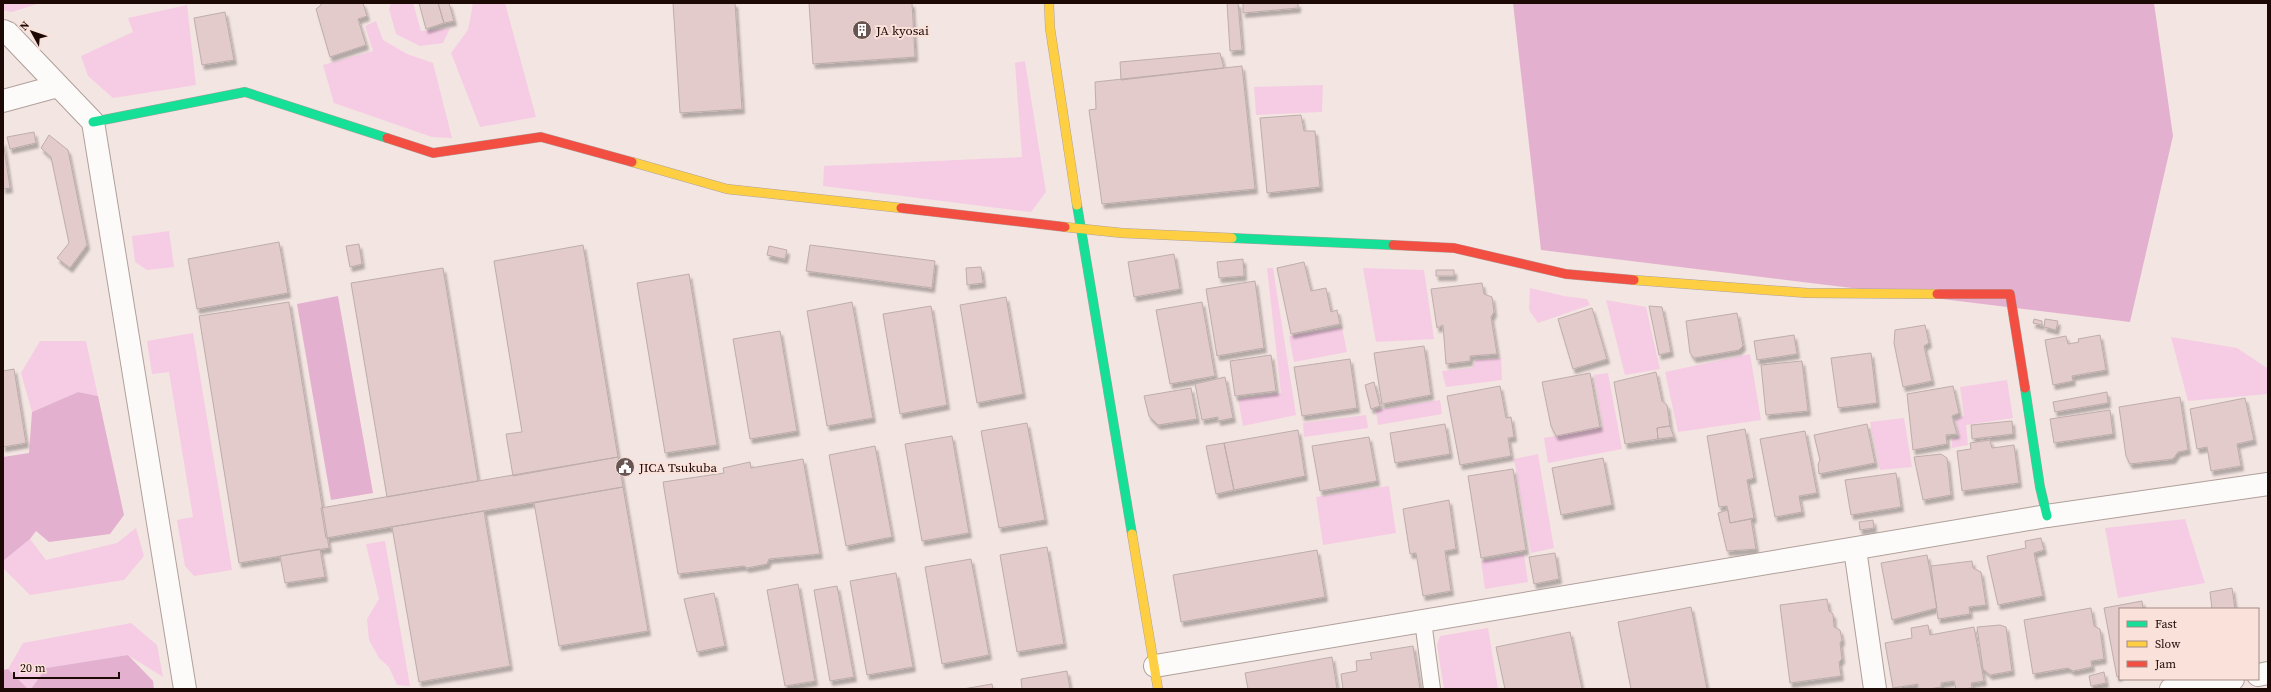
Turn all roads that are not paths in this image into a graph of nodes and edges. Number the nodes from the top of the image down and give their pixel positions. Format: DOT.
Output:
graph roads {
  1 [pos="1049,3"];
  2 [pos="3,31"];
  3 [pos="58,86"];
  4 [pos="3,101"];
  5 [pos="93,122"];
  6 [pos="1081,229"];
  7 [pos="2268,484"];
  8 [pos="2047,516"];
  9 [pos="1854,549"];
  10 [pos="1422,621"];
  11 [pos="1155,666"];
  12 [pos="2227,680"];
  13 [pos="185,689"];
  14 [pos="1158,689"];
  15 [pos="1432,689"];
  16 [pos="1875,689"];
  17 [pos="2171,689"];
  1 -- 6 [label="street"];
  2 -- 3 [label="street"];
  3 -- 4 [label="street"];
  3 -- 5 [label="street"];
  5 -- 6 [label="street"];
  5 -- 13 [label="street"];
  6 -- 8 [label="street"];
  6 -- 11 [label="street"];
  7 -- 8 [label="street"];
  8 -- 9 [label="street"];
  9 -- 10 [label="street"];
  9 -- 16 [label="street"];
  10 -- 11 [label="street"];
  10 -- 15 [label="lane"];
  11 -- 14 [label="street"];
  12 -- 17 [label="street"];
}
